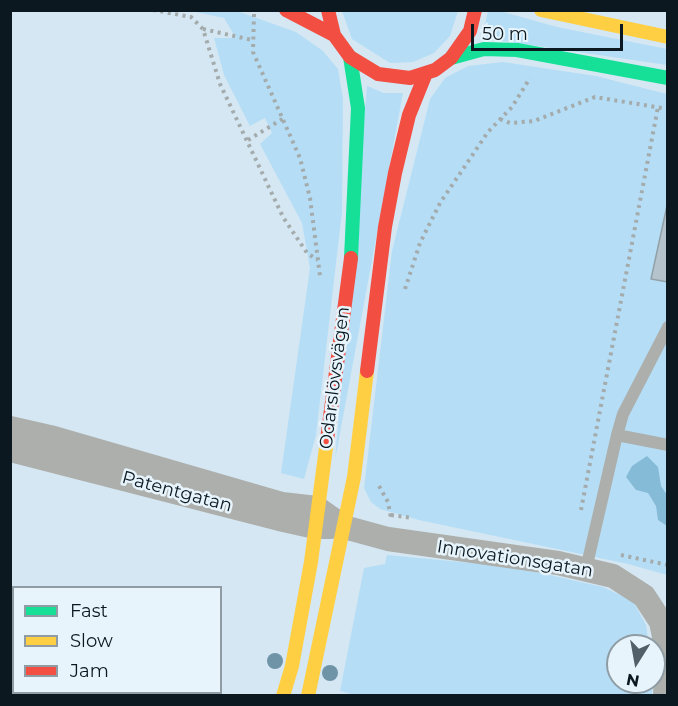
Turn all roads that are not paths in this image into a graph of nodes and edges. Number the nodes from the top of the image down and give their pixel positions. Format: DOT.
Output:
graph roads {
  1 [pos="286,10"];
  2 [pos="328,10"];
  3 [pos="474,10"];
  4 [pos="541,10"];
  5 [pos="334,35"];
  6 [pos="668,37"];
  7 [pos="350,57"];
  8 [pos="452,58"];
  9 [pos="426,74"];
  10 [pos="668,78"];
  11 [pos="668,327"];
  12 [pos="10,428"];
  13 [pos="617,435"];
  14 [pos="668,445"];
  15 [pos="10,450"];
  16 [pos="316,518"];
  17 [pos="344,527"];
  18 [pos="586,569"];
  19 [pos="283,696"];
  20 [pos="308,696"];
  21 [pos="665,696"];
  1 -- 5 [label="main road"];
  2 -- 5 [label="main road"];
  3 -- 8 [label="main road"];
  4 -- 6 [label="main road"];
  5 -- 7 [label="main road"];
  7 -- 9 [label="main road"];
  7 -- 16 [label="main road, Odarslövsvägen"];
  8 -- 9 [label="main road"];
  8 -- 10 [label="main road"];
  9 -- 17 [label="main road, Odarslövsvägen"];
  11 -- 13 [label="lane"];
  12 -- 16 [label="street, Patentgatan"];
  13 -- 14 [label="lane"];
  13 -- 18 [label="lane"];
  15 -- 16 [label="street, Patentgatan"];
  16 -- 17 [label="street, Innovationsgatan"];
  16 -- 19 [label="main road, Odarslövsvägen"];
  17 -- 18 [label="street, Innovationsgatan"];
  17 -- 20 [label="main road, Odarslövsvägen"];
  18 -- 21 [label="street, Innovationsgatan"];
}
